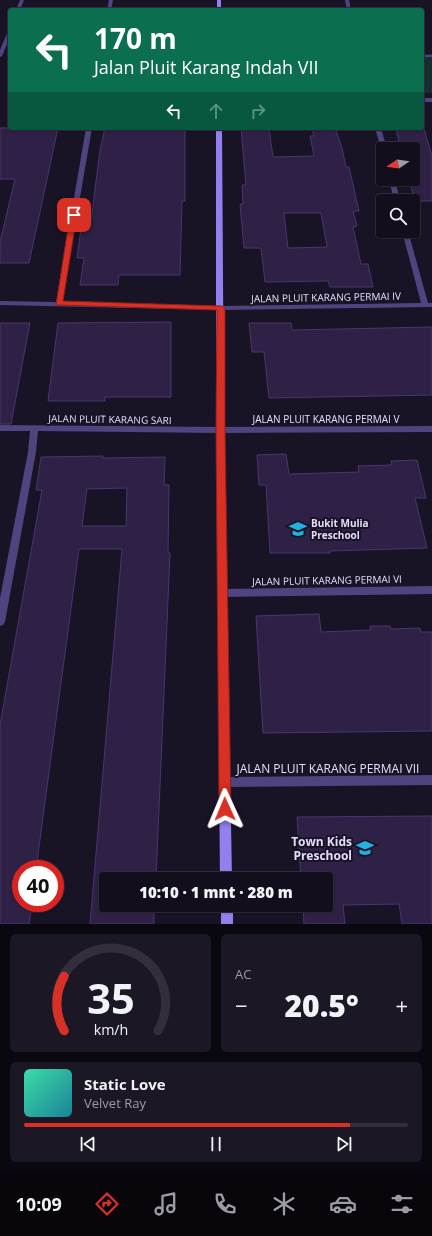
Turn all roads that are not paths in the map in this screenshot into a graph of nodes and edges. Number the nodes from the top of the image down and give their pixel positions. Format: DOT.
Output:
graph roads {
  1 [pos="8,36"];
  2 [pos="0,56"];
  3 [pos="89,130"];
  4 [pos="219,130"];
  5 [pos="379,130"];
  6 [pos="382,142"];
  7 [pos="407,238"];
  8 [pos="0,303"];
  9 [pos="59,303"];
  10 [pos="428,305"];
  11 [pos="221,308"];
  12 [pos="0,428"];
  13 [pos="34,428"];
  14 [pos="432,429"];
  15 [pos="220,430"];
  16 [pos="432,590"];
  17 [pos="222,594"];
  18 [pos="0,622"];
  19 [pos="432,780"];
  20 [pos="225,782"];
  21 [pos="226,872"];
  22 [pos="226,912"];
  23 [pos="227,924"];
  1 -- 2 [label="street"];
  3 -- 9 [label="street"];
  4 -- 11 [label="street"];
  5 -- 6 [label="street"];
  7 -- 10 [label="street"];
  8 -- 9 [label="street, JALAN PLUIT KARANG PERMAI IV"];
  9 -- 11 [label="street, JALAN PLUIT KARANG PERMAI IV"];
  10 -- 11 [label="street, JALAN PLUIT KARANG PERMAI IV"];
  11 -- 15 [label="street"];
  12 -- 13 [label="street, JALAN PLUIT KARANG SARI"];
  13 -- 15 [label="street, JALAN PLUIT KARANG SARI"];
  13 -- 18 [label="street"];
  14 -- 15 [label="street, JALAN PLUIT KARANG PERMAI V"];
  15 -- 17 [label="street"];
  16 -- 17 [label="street, JALAN PLUIT KARANG PERMAI VI"];
  17 -- 20 [label="street"];
  19 -- 20 [label="street, JALAN PLUIT KARANG PERMAI VII"];
  20 -- 21 [label="street"];
  22 -- 23 [label="street"];
}
